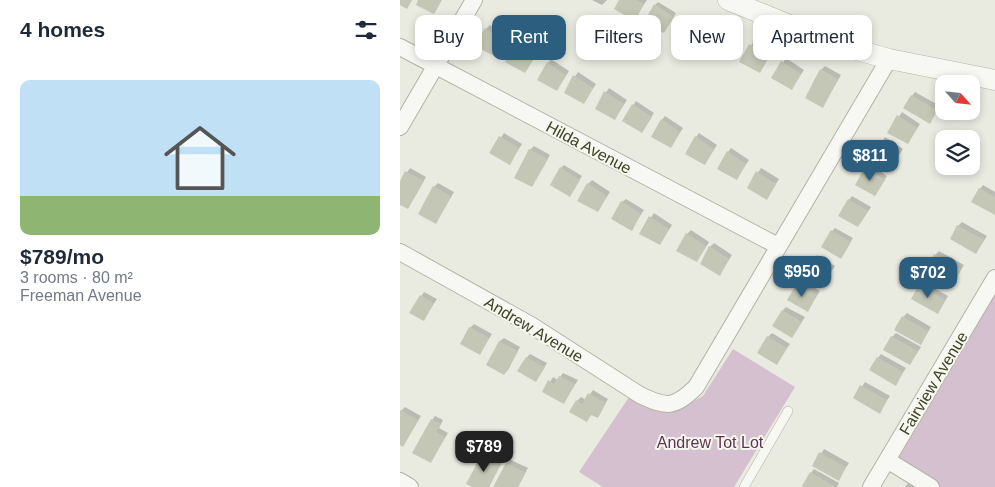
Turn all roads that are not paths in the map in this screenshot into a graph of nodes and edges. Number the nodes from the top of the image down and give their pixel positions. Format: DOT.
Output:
graph roads {
  1 [pos="474,0"];
  2 [pos="728,0"];
  3 [pos="400,46"];
  4 [pos="889,59"];
  5 [pos="435,66"];
  6 [pos="995,80"];
  7 [pos="400,127"];
  8 [pos="778,246"];
  9 [pos="400,252"];
  10 [pos="995,278"];
  11 [pos="788,411"];
  12 [pos="887,460"];
  13 [pos="400,481"];
  14 [pos="410,487"];
  15 [pos="744,487"];
  16 [pos="871,487"];
  17 [pos="931,487"];
  1 -- 5 [label="street"];
  2 -- 4 [label="street"];
  3 -- 5 [label="street, Hilda Avenue"];
  4 -- 6 [label="street"];
  4 -- 8 [label="street"];
  5 -- 7 [label="street"];
  5 -- 8 [label="street, Hilda Avenue"];
  8 -- 9 [label="street, Andrew Avenue"];
  10 -- 12 [label="street, Fairview Avenue"];
  11 -- 15 [label="lane"];
  12 -- 16 [label="street, Fairview Avenue"];
  12 -- 17 [label="street"];
  13 -- 14 [label="street"];
}
